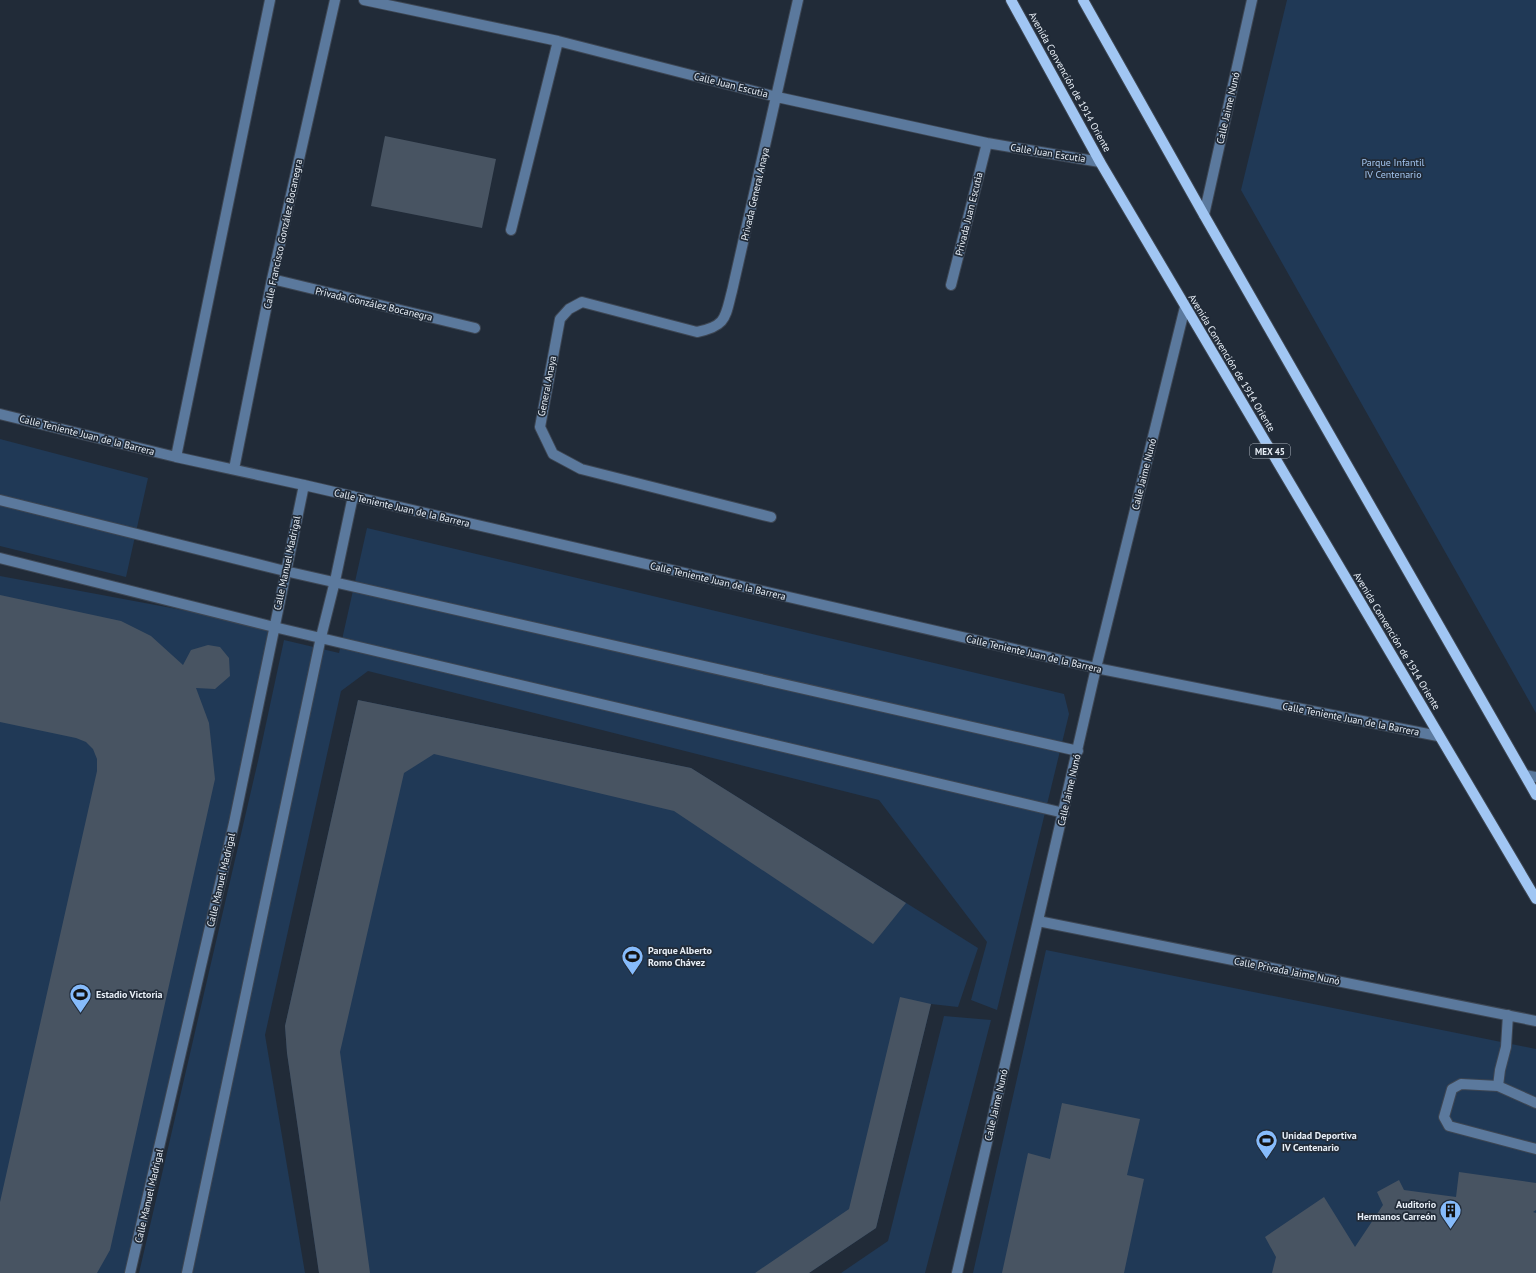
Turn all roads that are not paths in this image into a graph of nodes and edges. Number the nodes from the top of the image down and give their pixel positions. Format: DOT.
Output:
graph roads {
  1 [pos="270,0"];
  2 [pos="335,0"];
  3 [pos="364,0"];
  4 [pos="798,0"];
  5 [pos="1011,0"];
  6 [pos="1083,0"];
  7 [pos="1252,0"];
  8 [pos="558,41"];
  9 [pos="777,97"];
  10 [pos="986,143"];
  11 [pos="1100,162"];
  12 [pos="1204,215"];
  13 [pos="511,230"];
  14 [pos="272,279"];
  15 [pos="951,285"];
  16 [pos="732,291"];
  17 [pos="1185,307"];
  18 [pos="475,328"];
  19 [pos="0,414"];
  20 [pos="176,457"];
  21 [pos="234,469"];
  22 [pos="304,485"];
  23 [pos="353,496"];
  24 [pos="0,500"];
  25 [pos="771,517"];
  26 [pos="0,558"];
  27 [pos="285,571"];
  28 [pos="336,581"];
  29 [pos="274,627"];
  30 [pos="321,637"];
  31 [pos="1096,668"];
  32 [pos="1438,736"];
  33 [pos="1078,751"];
  34 [pos="1525,775"];
  35 [pos="1536,777"];
  36 [pos="1536,795"];
  37 [pos="1064,813"];
  38 [pos="1536,899"];
  39 [pos="1038,921"];
  40 [pos="1508,1015"];
  41 [pos="1536,1021"];
  42 [pos="1498,1086"];
  43 [pos="1536,1102"];
  44 [pos="1536,1149"];
  45 [pos="130,1273"];
  46 [pos="187,1273"];
  47 [pos="957,1273"];
  1 -- 20 [label="street"];
  2 -- 14 [label="street, Calle Francisco González Bocanegra"];
  3 -- 8 [label="street, Calle Juan Escutia"];
  4 -- 9 [label="street, Privada General Anaya"];
  5 -- 11 [label="main road, Avenida Convención de 1914 Oriente / MEX 45"];
  6 -- 12 [label="main road"];
  7 -- 12 [label="street, Calle Jaime Nunó"];
  8 -- 9 [label="street, Calle Juan Escutia"];
  8 -- 13 [label="street"];
  9 -- 10 [label="street, Calle Juan Escutia"];
  9 -- 16 [label="street, Privada General Anaya"];
  10 -- 11 [label="street, Calle Juan Escutia"];
  10 -- 15 [label="street, Privada Juan Escutia"];
  11 -- 17 [label="main road, Avenida Convención de 1914 Oriente / MEX 45"];
  12 -- 34 [label="main road"];
  14 -- 18 [label="street, Privada González Bocanegra"];
  14 -- 21 [label="street, Calle Francisco González Bocanegra"];
  16 -- 25 [label="street, General Anaya"];
  17 -- 31 [label="street, Calle Jaime Nunó"];
  17 -- 32 [label="main road, Avenida Convención de 1914 Oriente / MEX 45"];
  19 -- 20 [label="street, Calle Teniente Juan de la Barrera"];
  20 -- 21 [label="street, Calle Teniente Juan de la Barrera"];
  21 -- 22 [label="street, Calle Teniente Juan de la Barrera"];
  22 -- 23 [label="street, Calle Teniente Juan de la Barrera"];
  22 -- 27 [label="street, Calle Manuel Madrigal"];
  23 -- 28 [label="street"];
  23 -- 31 [label="street, Calle Teniente Juan de la Barrera"];
  24 -- 27 [label="street"];
  26 -- 29 [label="street"];
  27 -- 28 [label="street"];
  27 -- 29 [label="street, Calle Manuel Madrigal"];
  28 -- 30 [label="street"];
  28 -- 33 [label="street"];
  29 -- 30 [label="street"];
  29 -- 45 [label="street, Calle Manuel Madrigal"];
  30 -- 37 [label="street"];
  30 -- 46 [label="street"];
  31 -- 32 [label="street, Calle Teniente Juan de la Barrera"];
  31 -- 33 [label="street, Calle Jaime Nunó"];
  32 -- 38 [label="main road, Avenida Convención de 1914 Oriente / MEX 45"];
  33 -- 37 [label="street, Calle Jaime Nunó"];
  34 -- 35 [label="street"];
  34 -- 36 [label="main road"];
  37 -- 39 [label="street, Calle Jaime Nunó"];
  39 -- 40 [label="street, Calle Privada Jaime Nunó"];
  39 -- 47 [label="street, Calle Jaime Nunó"];
  40 -- 41 [label="street, Calle Privada Jaime Nunó"];
  40 -- 42 [label="street"];
  42 -- 43 [label="street"];
  42 -- 44 [label="street"];
}
